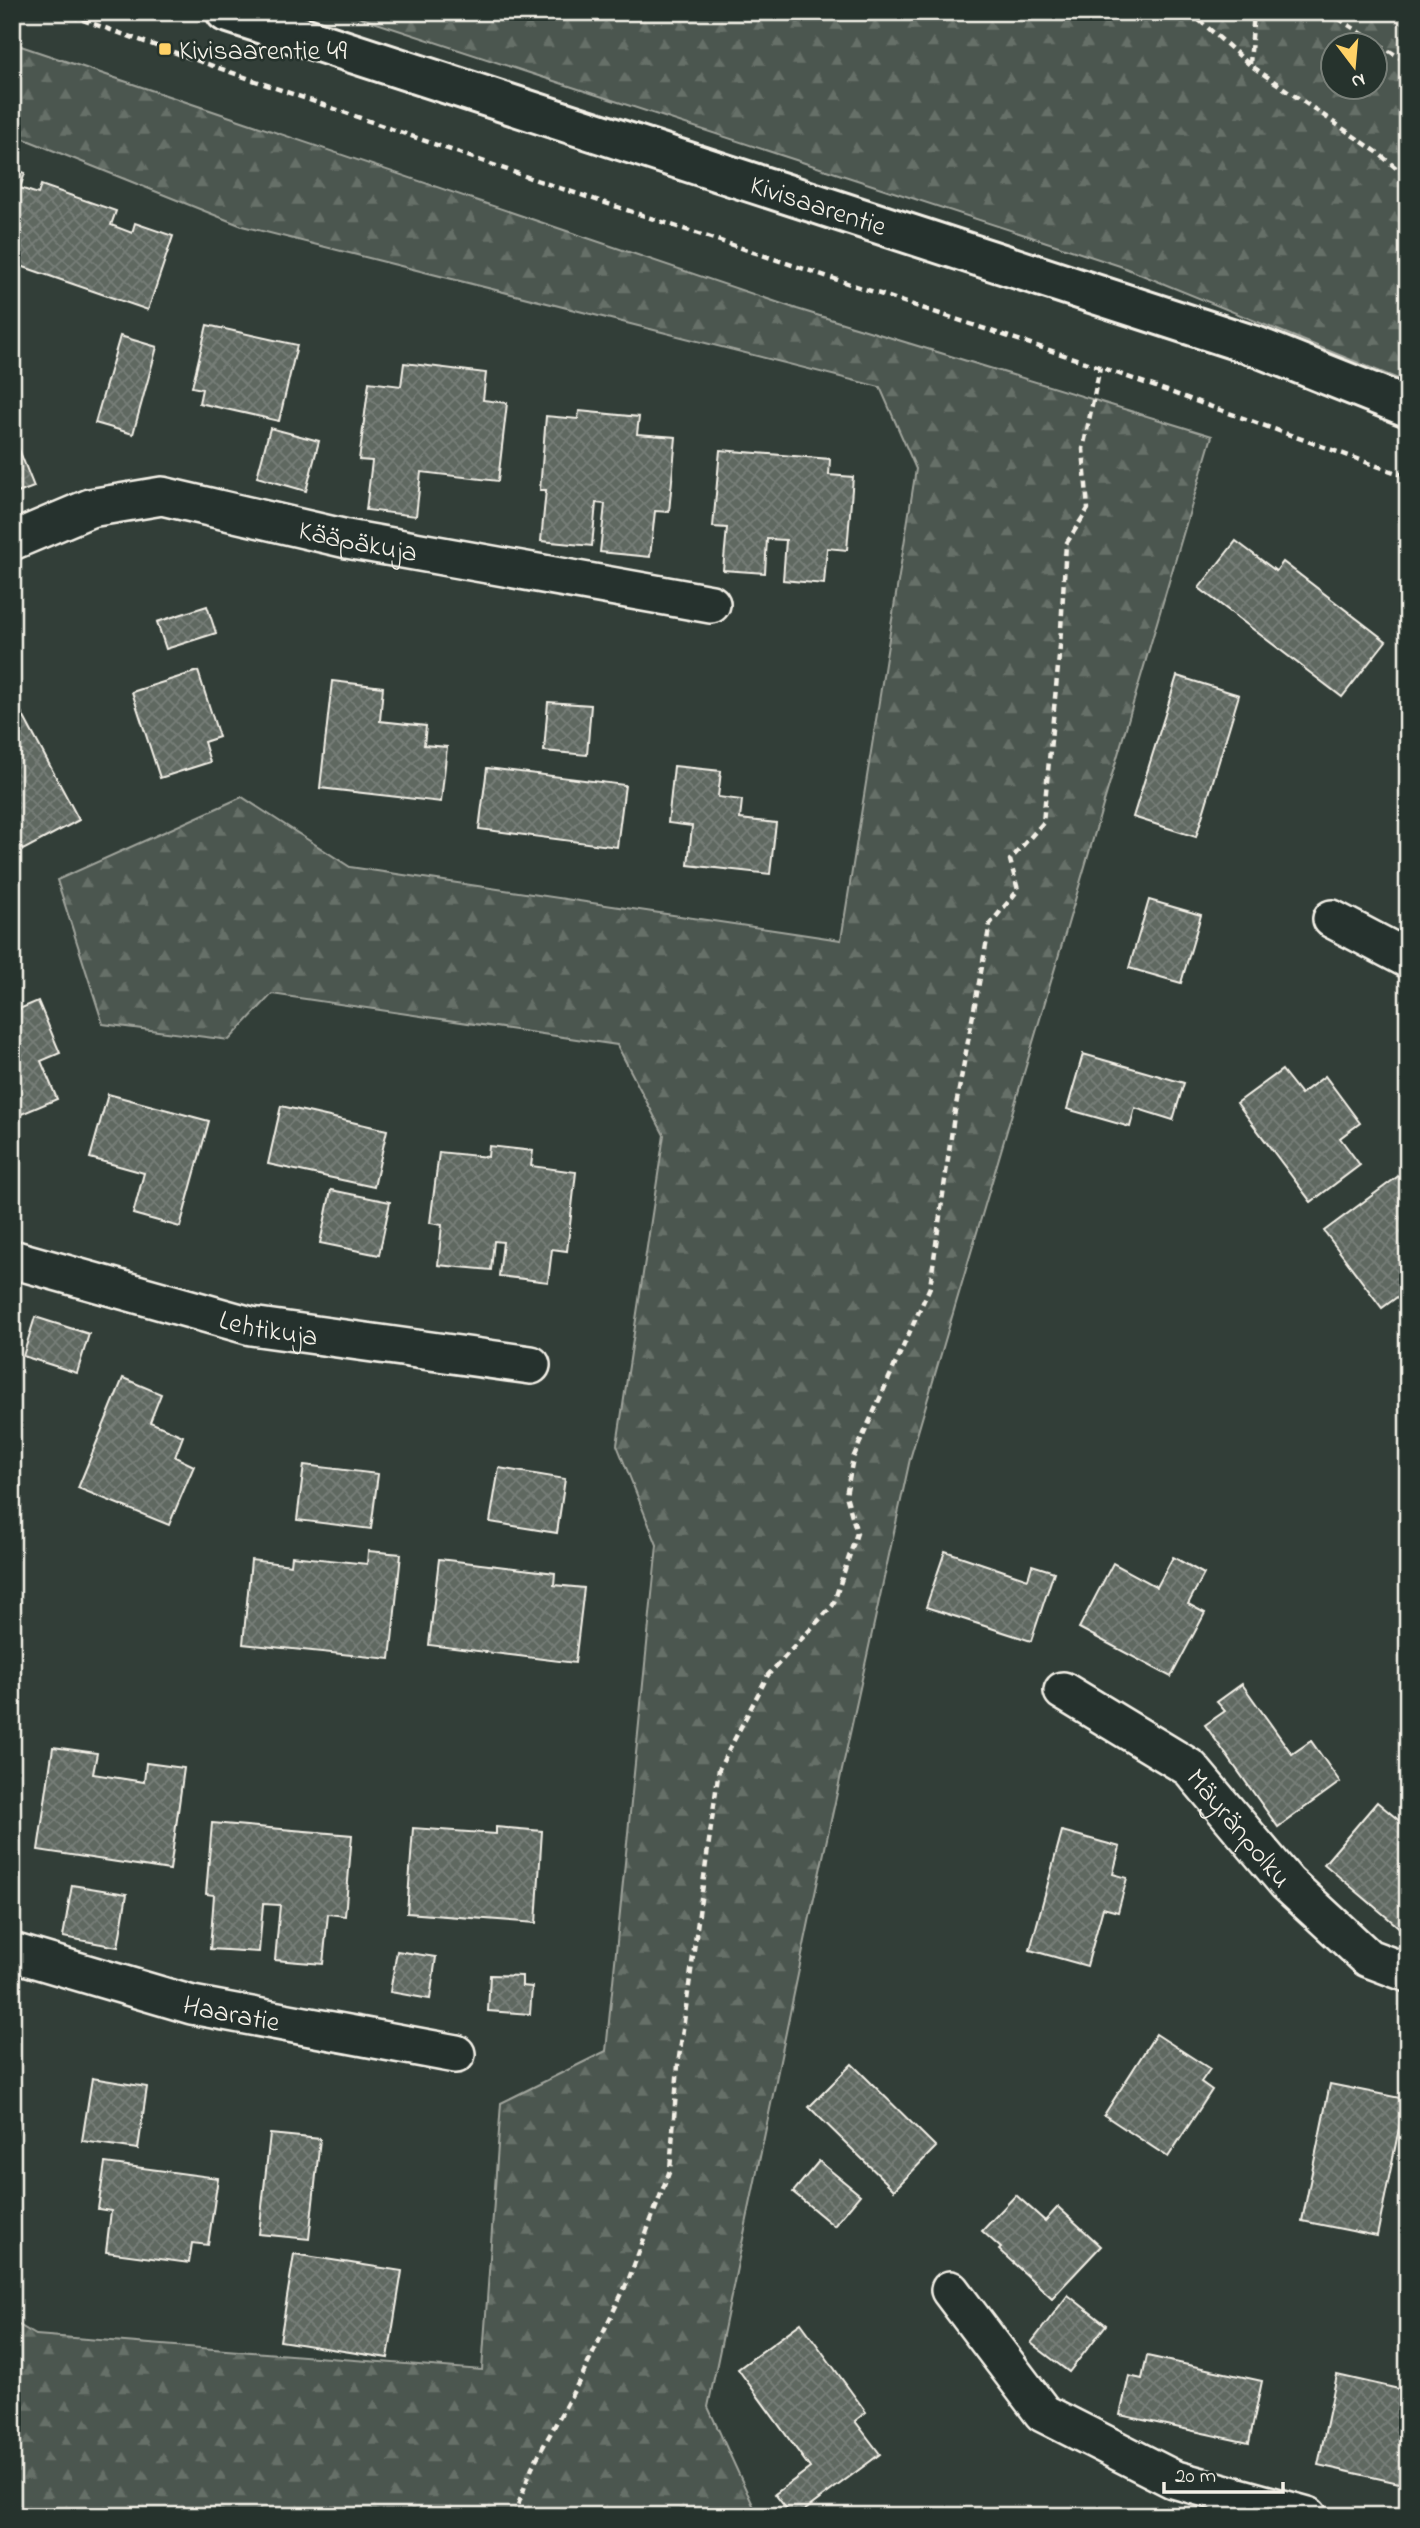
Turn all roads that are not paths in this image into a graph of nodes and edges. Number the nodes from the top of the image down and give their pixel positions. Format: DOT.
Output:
graph roads {
  1 [pos="226,12"];
  2 [pos="1408,407"];
  3 [pos="12,541"];
  4 [pos="711,604"];
  5 [pos="1332,919"];
  6 [pos="1408,959"];
  7 [pos="12,1259"];
  8 [pos="531,1365"];
  9 [pos="1063,1691"];
  10 [pos="12,1952"];
  11 [pos="1408,1973"];
  12 [pos="456,2054"];
  13 [pos="950,2290"];
  14 [pos="1307,2516"];
  1 -- 2 [label="street, Kivisaarentie"];
  3 -- 4 [label="street, Kääpäkuja"];
  5 -- 6 [label="street"];
  7 -- 8 [label="street, Lehtikuja"];
  9 -- 11 [label="street, Mäyränpolku"];
  10 -- 12 [label="street, Haaratie"];
  13 -- 14 [label="street"];
}
